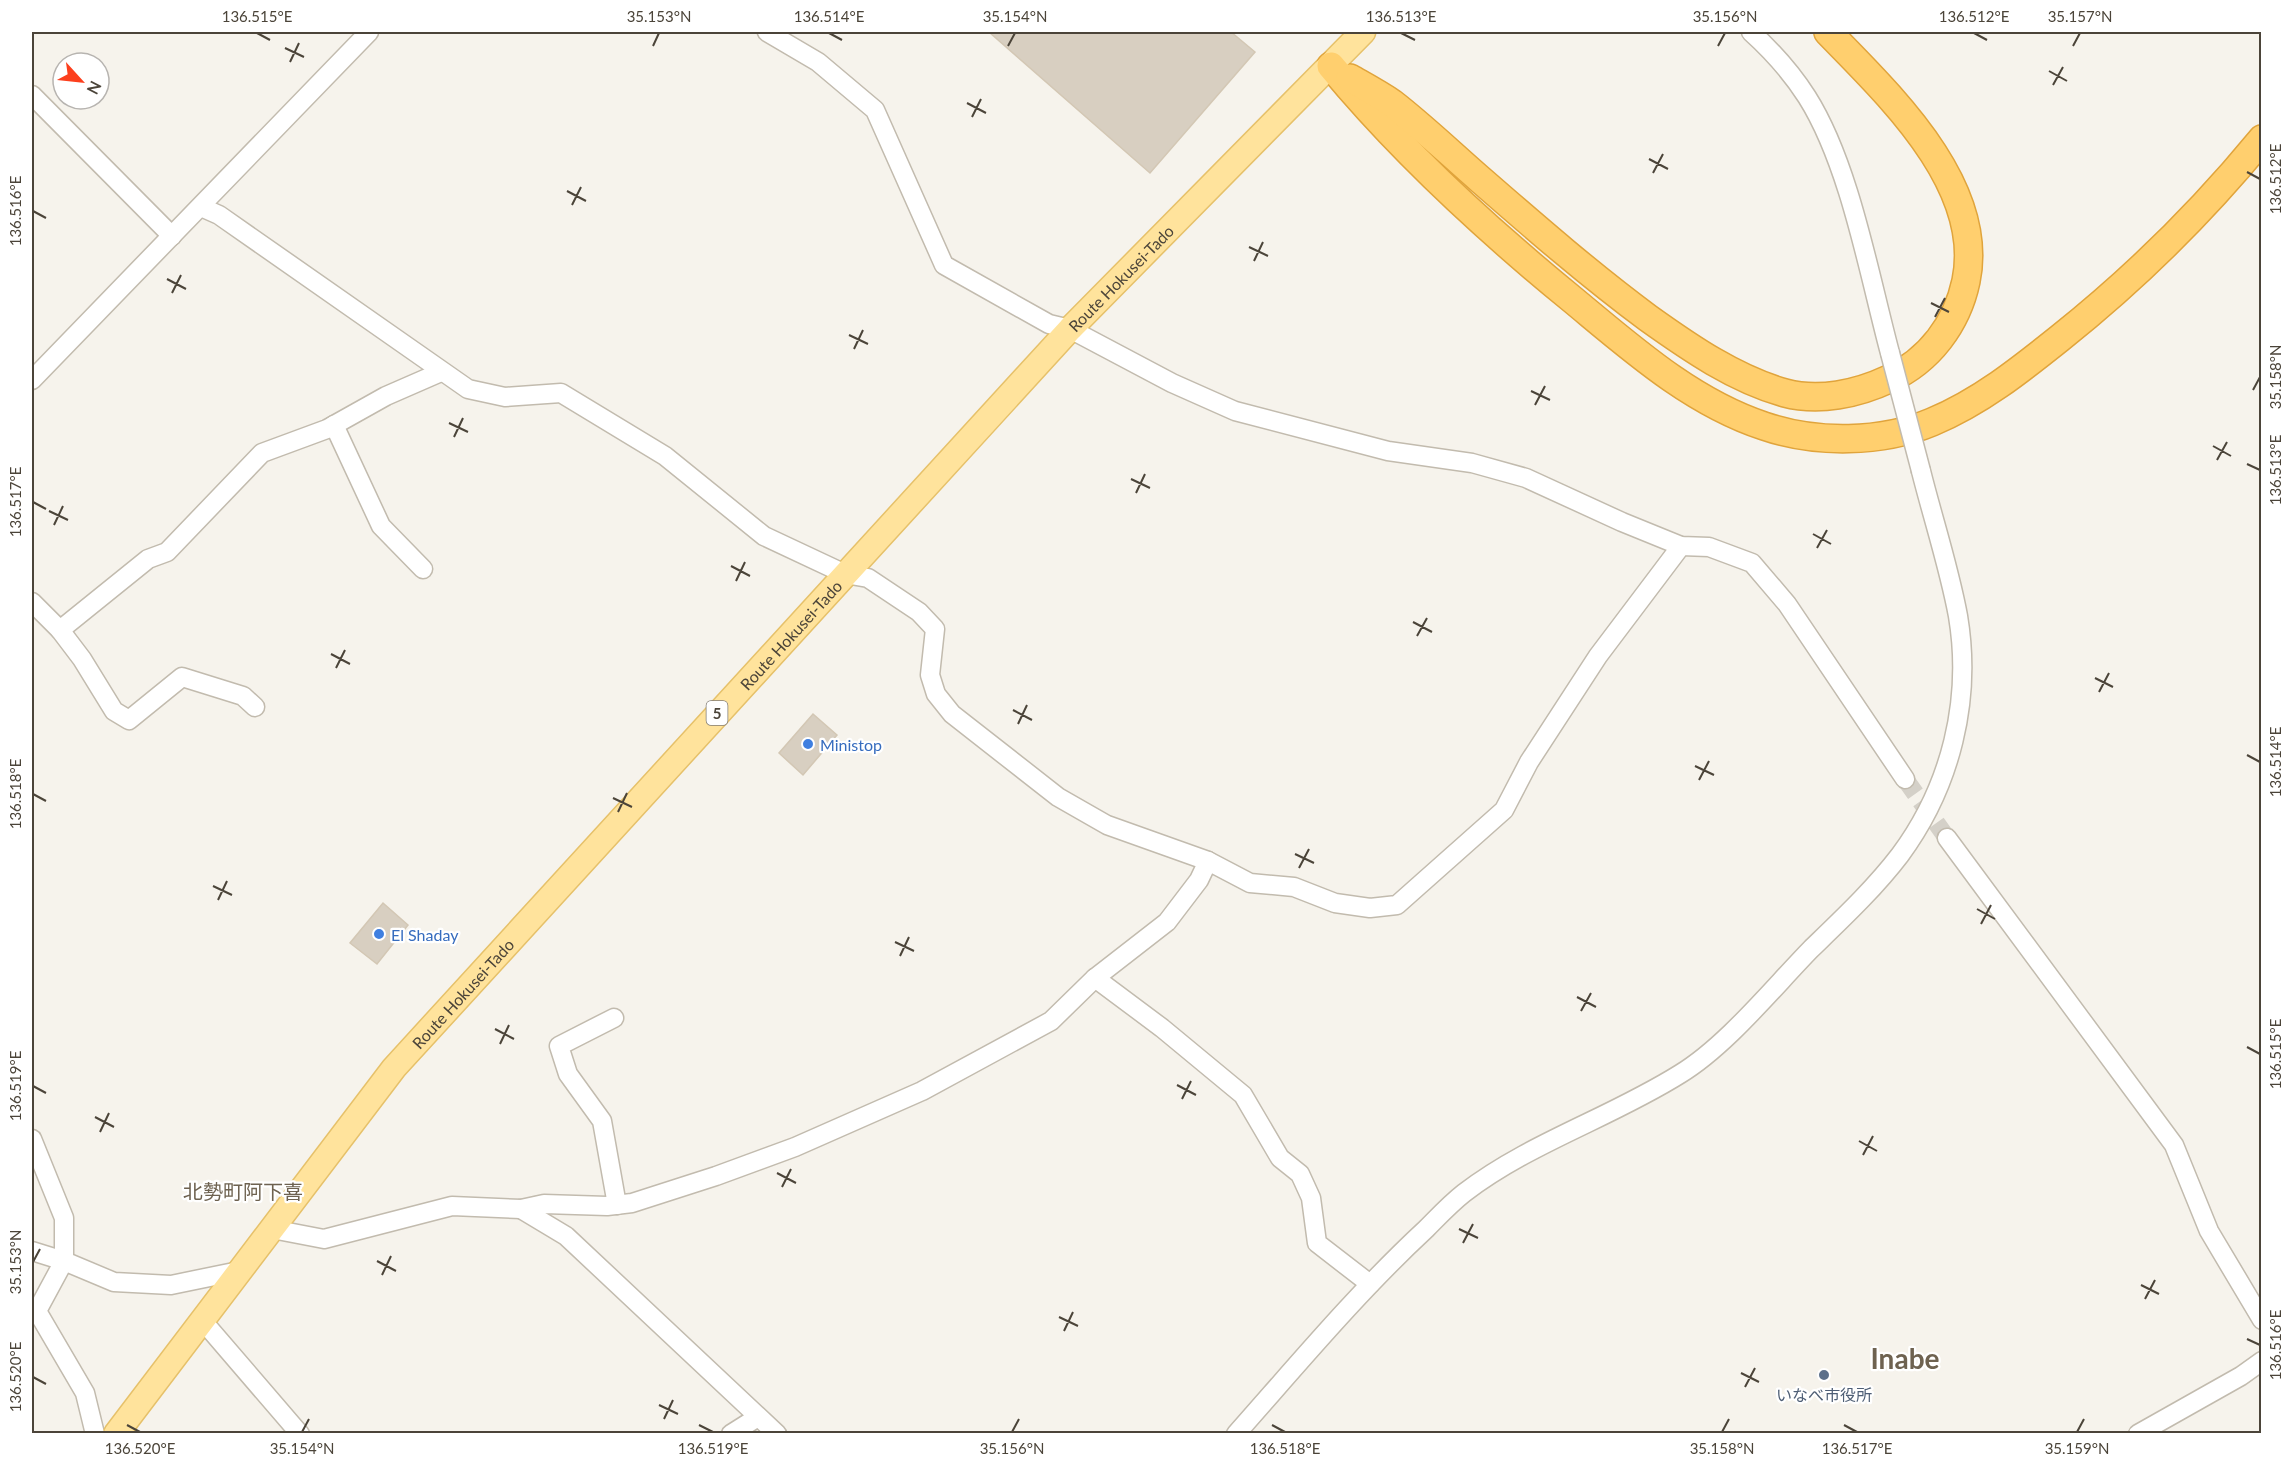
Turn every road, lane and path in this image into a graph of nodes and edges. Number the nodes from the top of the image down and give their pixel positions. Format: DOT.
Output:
graph roads {
  1 [pos="369,32"];
  2 [pos="767,32"];
  3 [pos="1363,32"];
  4 [pos="1750,32"];
  5 [pos="1828,32"];
  6 [pos="1331,66"];
  7 [pos="32,95"];
  8 [pos="2262,139"];
  9 [pos="201,207"];
  10 [pos="172,236"];
  11 [pos="1070,329"];
  12 [pos="441,372"];
  13 [pos="32,380"];
  14 [pos="334,425"];
  15 [pos="1681,546"];
  16 [pos="423,569"];
  17 [pos="844,574"];
  18 [pos="32,602"];
  19 [pos="60,630"];
  20 [pos="255,707"];
  21 [pos="1905,779"];
  22 [pos="1947,838"];
  23 [pos="1208,861"];
  24 [pos="1095,978"];
  25 [pos="614,1018"];
  26 [pos="32,1139"];
  27 [pos="617,1205"];
  28 [pos="521,1209"];
  29 [pos="272,1228"];
  30 [pos="32,1251"];
  31 [pos="64,1261"];
  32 [pos="239,1271"];
  33 [pos="1370,1284"];
  34 [pos="202,1320"];
  35 [pos="2262,1320"];
  36 [pos="2262,1360"];
  37 [pos="758,1417"];
  38 [pos="95,1434"];
  39 [pos="116,1434"];
  40 [pos="300,1434"];
  41 [pos="731,1434"];
  42 [pos="777,1434"];
  43 [pos="1236,1434"];
  44 [pos="2138,1434"];
  1 -- 9 [label="street"];
  2 -- 11 [label="street"];
  3 -- 6 [label="main road, Route Hokusei-Tado / 5"];
  4 -- 33 [label="street, bridge"];
  5 -- 6 [label="highway"];
  6 -- 8 [label="highway"];
  6 -- 11 [label="main road, Route Hokusei-Tado / 5"];
  7 -- 10 [label="street"];
  9 -- 10 [label="street"];
  9 -- 12 [label="street"];
  10 -- 13 [label="street"];
  11 -- 15 [label="street"];
  11 -- 17 [label="main road, Route Hokusei-Tado / 5"];
  12 -- 14 [label="street"];
  12 -- 17 [label="street"];
  14 -- 16 [label="street"];
  14 -- 19 [label="street"];
  15 -- 21 [label="street"];
  15 -- 23 [label="street"];
  17 -- 23 [label="street"];
  17 -- 29 [label="main road, Route Hokusei-Tado / 5"];
  18 -- 19 [label="street"];
  19 -- 20 [label="street"];
  22 -- 35 [label="street"];
  23 -- 24 [label="street"];
  24 -- 27 [label="street"];
  24 -- 33 [label="street"];
  25 -- 27 [label="street"];
  26 -- 31 [label="street"];
  27 -- 28 [label="street"];
  28 -- 29 [label="street"];
  28 -- 37 [label="street"];
  29 -- 32 [label="main road, Route Hokusei-Tado / 5"];
  30 -- 31 [label="street"];
  31 -- 32 [label="street"];
  31 -- 38 [label="street"];
  32 -- 34 [label="main road, Route Hokusei-Tado / 5"];
  33 -- 43 [label="street"];
  34 -- 39 [label="main road, Route Hokusei-Tado / 5"];
  34 -- 40 [label="street"];
  36 -- 44 [label="street"];
  37 -- 41 [label="street"];
  37 -- 42 [label="street"];
}
